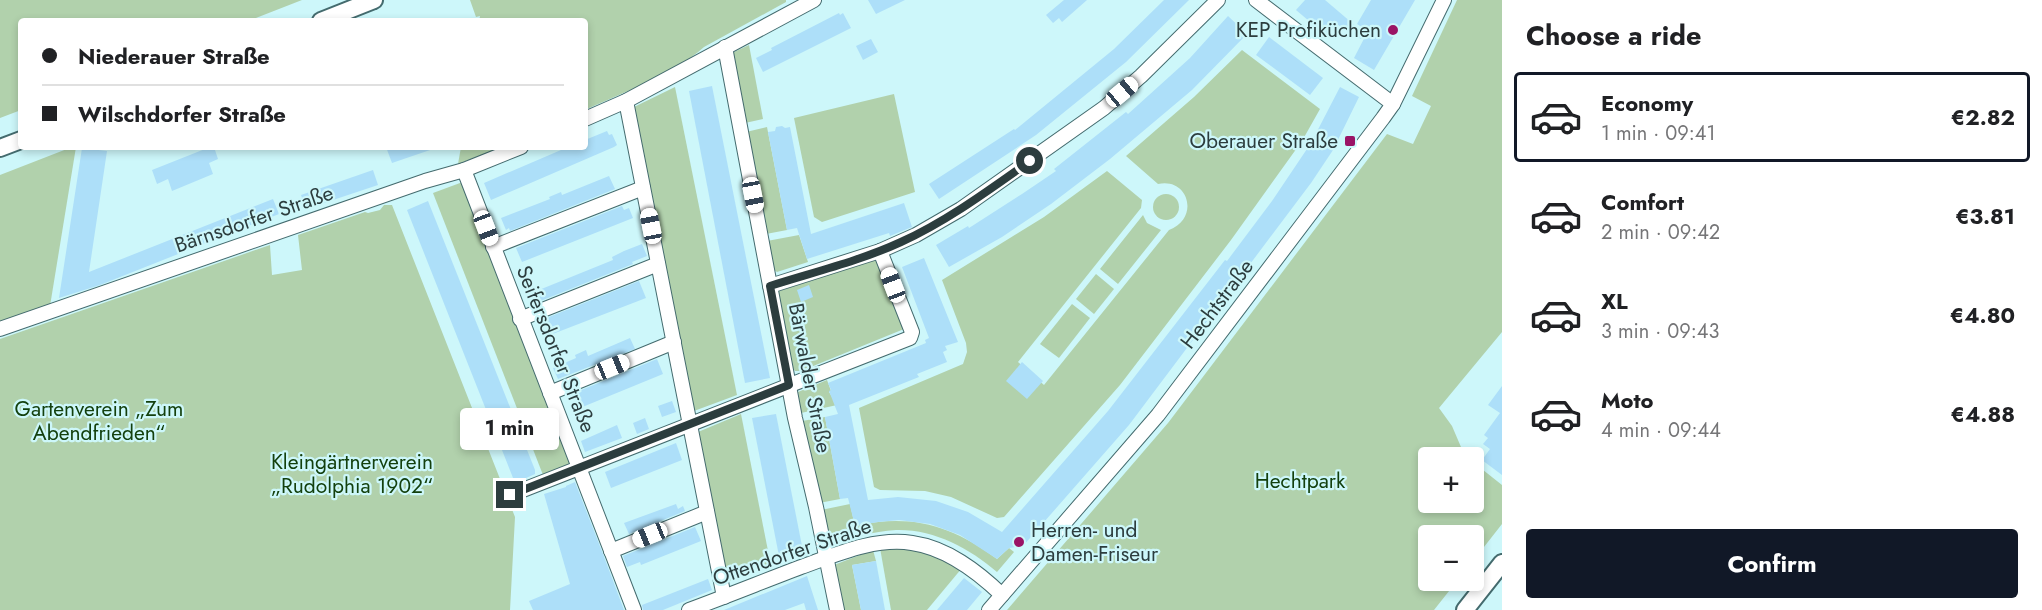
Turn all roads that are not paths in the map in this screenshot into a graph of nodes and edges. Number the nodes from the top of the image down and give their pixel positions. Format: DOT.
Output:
graph roads {
  1 [pos="374,0"];
  2 [pos="814,0"];
  3 [pos="1218,0"];
  4 [pos="1256,0"];
  5 [pos="1444,0"];
  6 [pos="329,18"];
  7 [pos="725,47"];
  8 [pos="626,101"];
  9 [pos="1393,104"];
  10 [pos="588,118"];
  11 [pos="18,141"];
  12 [pos="0,148"];
  13 [pos="514,150"];
  14 [pos="464,170"];
  15 [pos="643,188"];
  16 [pos="493,247"];
  17 [pos="880,251"];
  18 [pos="658,264"];
  19 [pos="770,286"];
  20 [pos="520,319"];
  21 [pos="0,329"];
  22 [pos="674,342"];
  23 [pos="789,385"];
  24 [pos="550,393"];
  25 [pos="690,424"];
  26 [pos="580,467"];
  27 [pos="510,495"];
  28 [pos="707,512"];
  29 [pos="611,551"];
  30 [pos="827,558"];
  31 [pos="1502,563"];
  32 [pos="1002,595"];
  33 [pos="724,597"];
  34 [pos="634,610"];
  35 [pos="689,610"];
  36 [pos="837,610"];
  37 [pos="989,610"];
  38 [pos="1465,610"];
  1 -- 6 [label="main road"];
  2 -- 7 [label="street"];
  3 -- 17 [label="street"];
  4 -- 9 [label="street"];
  5 -- 9 [label="street, Hechtstraße"];
  7 -- 8 [label="street"];
  7 -- 19 [label="street, Bärwalder Straße"];
  8 -- 10 [label="street"];
  8 -- 15 [label="street"];
  9 -- 32 [label="street, Hechtstraße"];
  11 -- 12 [label="main road"];
  13 -- 14 [label="street, Bärnsdorfer Straße"];
  14 -- 16 [label="street, Seifersdorfer Straße"];
  14 -- 21 [label="street, Bärnsdorfer Straße"];
  15 -- 16 [label="street"];
  15 -- 18 [label="street"];
  16 -- 20 [label="street, Seifersdorfer Straße"];
  17 -- 19 [label="street"];
  17 -- 23 [label="street"];
  18 -- 20 [label="street"];
  18 -- 22 [label="street"];
  19 -- 23 [label="street, Bärwalder Straße"];
  20 -- 24 [label="street, Seifersdorfer Straße"];
  22 -- 24 [label="street"];
  22 -- 25 [label="street"];
  23 -- 25 [label="street"];
  23 -- 30 [label="street, Bärwalder Straße"];
  24 -- 26 [label="street, Seifersdorfer Straße"];
  25 -- 26 [label="street"];
  25 -- 28 [label="street"];
  26 -- 27 [label="street"];
  26 -- 29 [label="street, Seifersdorfer Straße"];
  28 -- 29 [label="street"];
  28 -- 33 [label="street"];
  29 -- 34 [label="street, Seifersdorfer Straße"];
  30 -- 32 [label="street, Ottendorfer Straße"];
  30 -- 33 [label="street, Ottendorfer Straße"];
  30 -- 36 [label="street, Bärwalder Straße"];
  31 -- 38 [label="main road"];
  32 -- 37 [label="street, Hechtstraße"];
  33 -- 35 [label="street, Ottendorfer Straße"];
}
